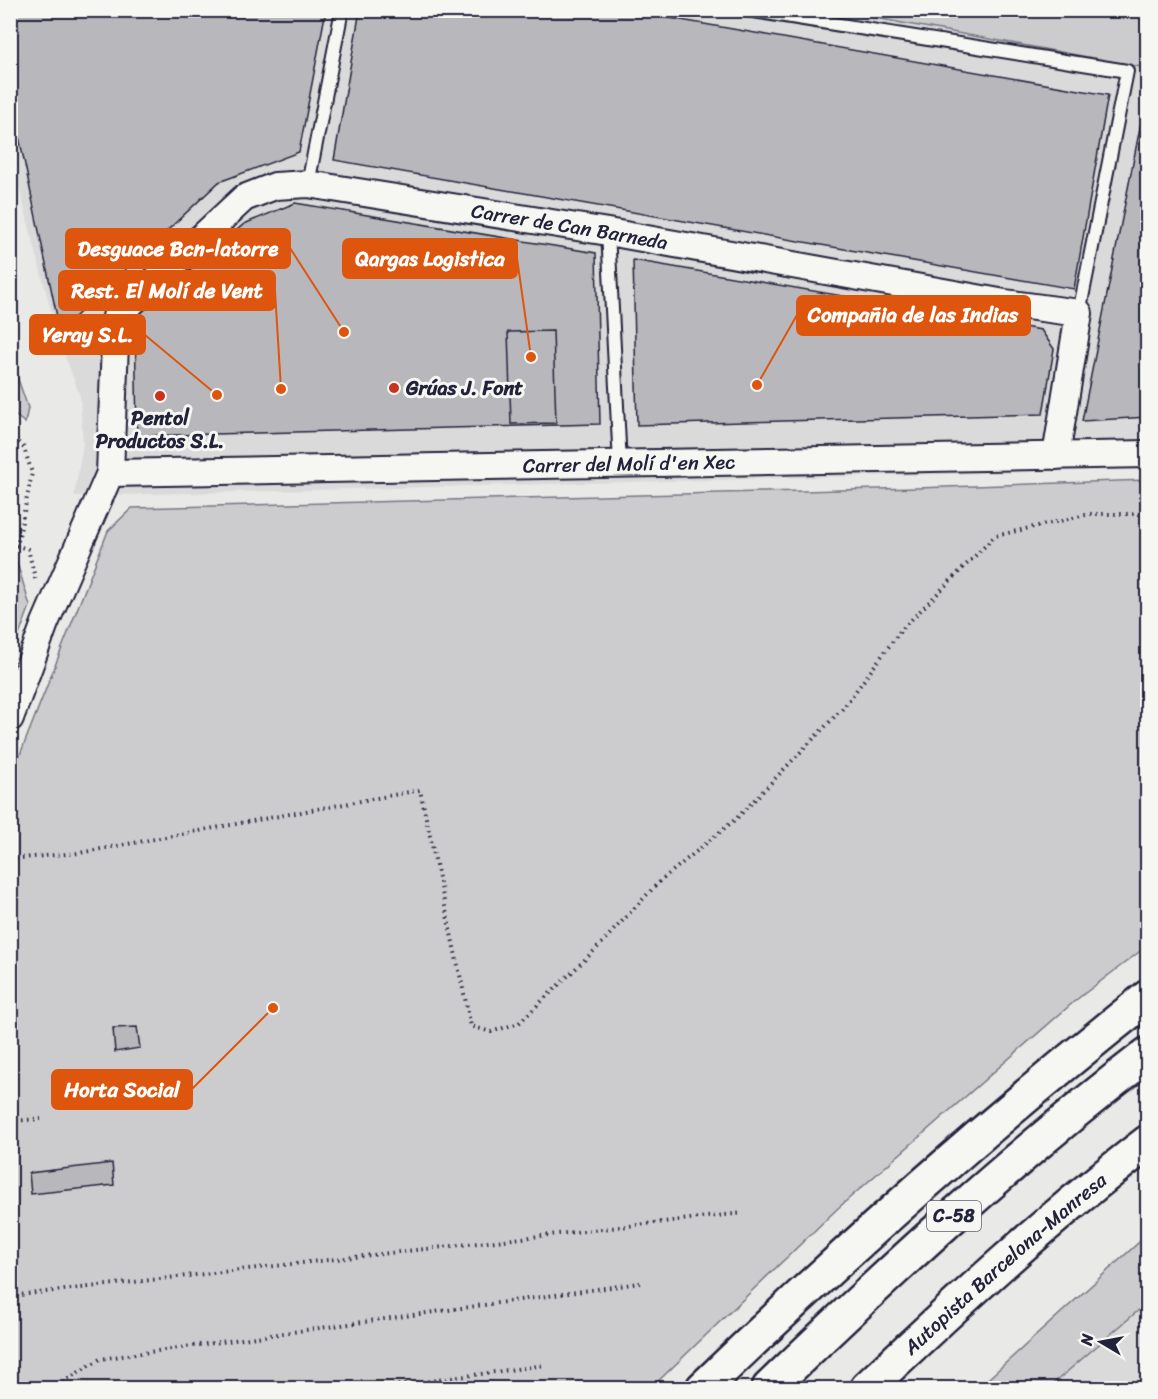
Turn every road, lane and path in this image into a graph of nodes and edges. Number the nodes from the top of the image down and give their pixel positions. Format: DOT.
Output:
graph roads {
  1 [pos="342,10"];
  2 [pos="747,10"];
  3 [pos="308,184"];
  4 [pos="608,232"];
  5 [pos="1079,313"];
  6 [pos="10,434"];
  7 [pos="1148,454"];
  8 [pos="1056,456"];
  9 [pos="620,464"];
  10 [pos="110,473"];
  11 [pos="1148,514"];
  12 [pos="10,544"];
  13 [pos="17,546"];
  14 [pos="45,623"];
  15 [pos="10,718"];
  16 [pos="10,859"];
  17 [pos="1148,998"];
  18 [pos="1148,1054"];
  19 [pos="41,1119"];
  20 [pos="10,1121"];
  21 [pos="1148,1142"];
  22 [pos="743,1213"];
  23 [pos="640,1283"];
  24 [pos="10,1296"];
  25 [pos="545,1365"];
  26 [pos="60,1389"];
  27 [pos="381,1389"];
  28 [pos="703,1389"];
  29 [pos="769,1389"];
  30 [pos="867,1389"];
  1 -- 3 [label="lane"];
  2 -- 5 [label="lane"];
  3 -- 4 [label="street, Carrer de Can Barneda"];
  3 -- 10 [label="street, Carrer de Can Barneda"];
  4 -- 5 [label="street, Carrer de Can Barneda"];
  4 -- 9 [label="lane"];
  5 -- 8 [label="street"];
  6 -- 13 [label="path"];
  7 -- 8 [label="street, Carrer del Molí d'en Xec"];
  8 -- 9 [label="street, Carrer del Molí d'en Xec"];
  9 -- 10 [label="street, Carrer del Molí d'en Xec"];
  10 -- 14 [label="street"];
  11 -- 16 [label="path"];
  12 -- 13 [label="path"];
  13 -- 14 [label="path"];
  14 -- 15 [label="street"];
  17 -- 28 [label="main road"];
  18 -- 29 [label="main road, C-58"];
  19 -- 20 [label="path"];
  21 -- 30 [label="main road, Autopista Barcelona-Manresa"];
  22 -- 24 [label="path"];
  23 -- 26 [label="path"];
  25 -- 27 [label="path"];
}
